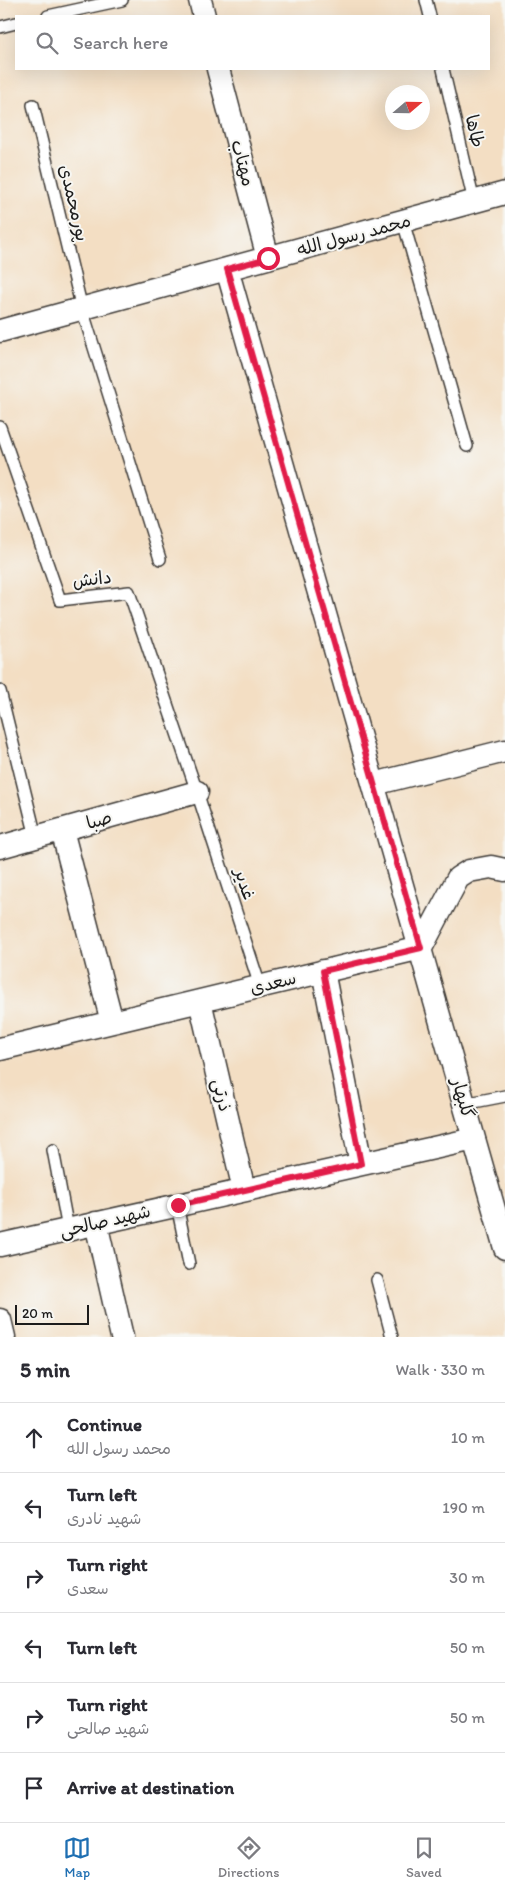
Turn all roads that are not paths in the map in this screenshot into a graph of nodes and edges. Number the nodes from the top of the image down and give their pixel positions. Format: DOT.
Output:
graph roads {
  1 [pos="122,0"];
  2 [pos="200,0"];
  3 [pos="426,0"];
  4 [pos="53,15"];
  5 [pos="204,15"];
  6 [pos="430,15"];
  7 [pos="15,23"];
  8 [pos="0,27"];
  9 [pos="218,70"];
  10 [pos="443,70"];
  11 [pos="33,105"];
  12 [pos="505,193"];
  13 [pos="474,202"];
  14 [pos="403,221"];
  15 [pos="268,258"];
  16 [pos="227,269"];
  17 [pos="82,308"];
  18 [pos="0,331"];
  19 [pos="0,428"];
  20 [pos="467,446"];
  21 [pos="160,559"];
  22 [pos="0,691"];
  23 [pos="505,751"];
  24 [pos="374,784"];
  25 [pos="198,792"];
  26 [pos="62,830"];
  27 [pos="36,837"];
  28 [pos="0,846"];
  29 [pos="505,870"];
  30 [pos="421,948"];
  31 [pos="323,971"];
  32 [pos="260,986"];
  33 [pos="200,1001"];
  34 [pos="112,1022"];
  35 [pos="0,1049"];
  36 [pos="505,1096"];
  37 [pos="464,1104"];
  38 [pos="474,1138"];
  39 [pos="53,1150"];
  40 [pos="361,1164"];
  41 [pos="244,1190"];
  42 [pos="178,1205"];
  43 [pos="96,1223"];
  44 [pos="68,1229"];
  45 [pos="0,1245"];
  46 [pos="505,1248"];
  47 [pos="189,1264"];
  48 [pos="377,1280"];
  49 [pos="0,1320"];
  50 [pos="4,1337"];
  51 [pos="122,1337"];
  52 [pos="392,1337"];
  1 -- 4 [label="lane"];
  2 -- 5 [label="street"];
  3 -- 6 [label="lane"];
  7 -- 8 [label="lane"];
  9 -- 15 [label="street, مهتاب"];
  10 -- 13 [label="lane, طاها"];
  11 -- 17 [label="lane, پورمحمدی"];
  12 -- 13 [label="street, محمد رسول الله"];
  13 -- 14 [label="street, محمد رسول الله"];
  14 -- 15 [label="street, محمد رسول الله"];
  14 -- 20 [label="lane"];
  15 -- 16 [label="street, محمد رسول الله"];
  16 -- 17 [label="street, محمد رسول الله"];
  16 -- 24 [label="street, گلبهار"];
  17 -- 18 [label="street, محمد رسول الله"];
  17 -- 21 [label="lane, پورمحمدی"];
  19 -- 25 [label="lane, دانش"];
  22 -- 27 [label="lane"];
  23 -- 24 [label="street"];
  24 -- 30 [label="street, گلبهار"];
  25 -- 26 [label="street, صبا"];
  25 -- 32 [label="lane, غدیر"];
  26 -- 27 [label="street, صبا"];
  26 -- 34 [label="street"];
  27 -- 28 [label="street, صبا"];
  29 -- 30 [label="street"];
  30 -- 31 [label="street, سعدی"];
  30 -- 37 [label="street, گلبهار"];
  31 -- 32 [label="street, سعدی"];
  31 -- 40 [label="street"];
  32 -- 33 [label="street, سعدی"];
  33 -- 34 [label="street, سعدی"];
  33 -- 41 [label="street, ذرتی"];
  34 -- 35 [label="street, سعدی"];
  36 -- 37 [label="lane"];
  37 -- 38 [label="street, گلبهار"];
  38 -- 40 [label="street, شهید صالحی"];
  38 -- 46 [label="street, گلبهار"];
  39 -- 44 [label="lane"];
  40 -- 41 [label="street, شهید صالحی"];
  41 -- 42 [label="street, شهید صالحی"];
  42 -- 43 [label="street, شهید صالحی"];
  42 -- 47 [label="lane"];
  43 -- 44 [label="street, شهید صالحی"];
  43 -- 51 [label="street"];
  44 -- 45 [label="street, شهید صالحی"];
  48 -- 52 [label="lane"];
  49 -- 50 [label="street"];
}
